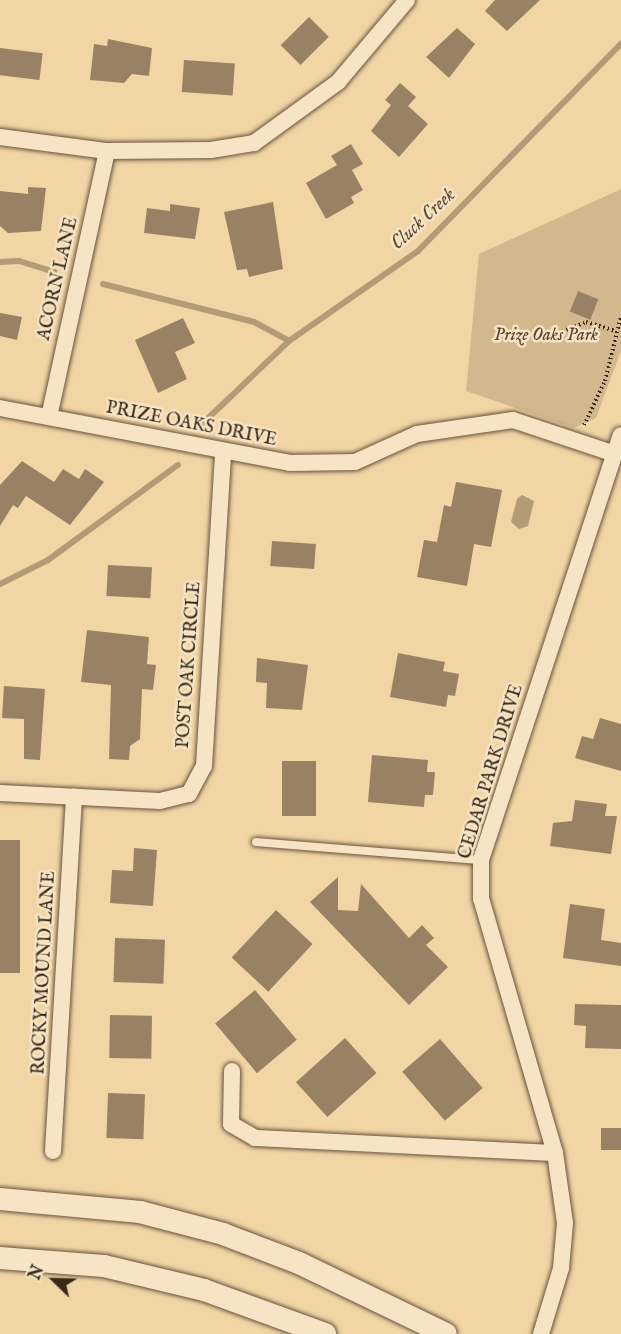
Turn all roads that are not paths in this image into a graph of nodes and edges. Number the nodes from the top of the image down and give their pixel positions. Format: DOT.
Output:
graph roads {
  1 [pos="407,0"];
  2 [pos="0,137"];
  3 [pos="107,151"];
  4 [pos="0,408"];
  5 [pos="49,417"];
  6 [pos="621,435"];
  7 [pos="223,454"];
  8 [pos="615,454"];
  9 [pos="0,793"];
  10 [pos="74,797"];
  11 [pos="256,842"];
  12 [pos="482,860"];
  13 [pos="232,1071"];
  14 [pos="54,1151"];
  15 [pos="555,1153"];
  16 [pos="0,1199"];
  17 [pos="0,1258"];
  18 [pos="325,1334"];
  19 [pos="446,1334"];
  20 [pos="541,1334"];
  1 -- 3 [label="street"];
  2 -- 3 [label="street"];
  3 -- 5 [label="street, ACORN LANE"];
  4 -- 5 [label="street, PRIZE OAKS DRIVE"];
  5 -- 7 [label="street, PRIZE OAKS DRIVE"];
  6 -- 8 [label="street, CEDAR PARK DRIVE"];
  7 -- 8 [label="street, PRIZE OAKS DRIVE"];
  7 -- 10 [label="street, POST OAK CIRCLE"];
  8 -- 12 [label="street, CEDAR PARK DRIVE"];
  9 -- 10 [label="street, POST OAK CIRCLE"];
  10 -- 14 [label="street, ROCKY MOUND LANE"];
  11 -- 12 [label="lane"];
  12 -- 15 [label="street, CEDAR PARK DRIVE"];
  13 -- 15 [label="street"];
  15 -- 20 [label="street, CEDAR PARK DRIVE"];
  16 -- 19 [label="main road"];
  17 -- 18 [label="main road"];
}
